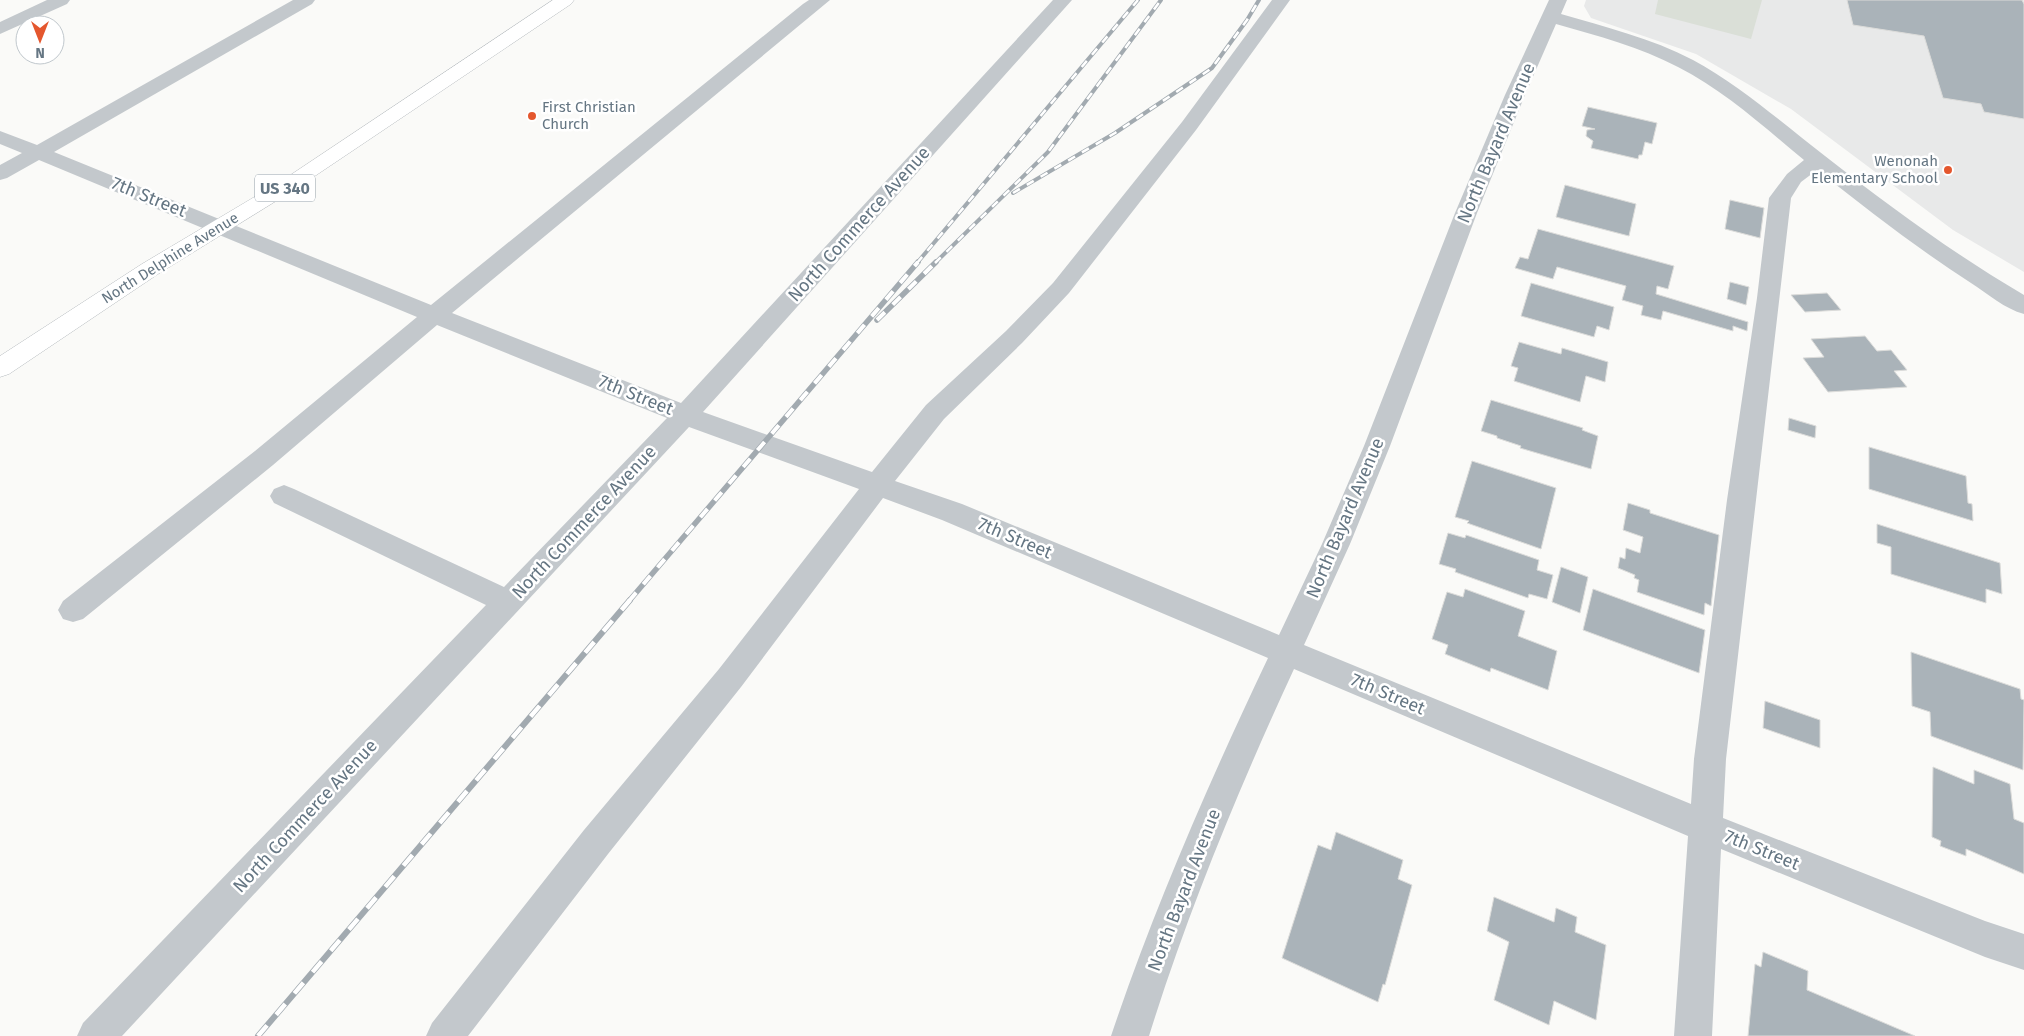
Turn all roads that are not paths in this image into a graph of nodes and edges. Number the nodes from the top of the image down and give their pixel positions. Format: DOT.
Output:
graph roads {
  1 [pos="61,0"];
  2 [pos="306,0"];
  3 [pos="565,0"];
  4 [pos="821,0"];
  5 [pos="1064,0"];
  6 [pos="1281,0"];
  7 [pos="1555,8"];
  8 [pos="0,29"];
  9 [pos="0,137"];
  10 [pos="39,152"];
  11 [pos="1817,160"];
  12 [pos="0,174"];
  13 [pos="220,226"];
  14 [pos="2024,306"];
  15 [pos="434,314"];
  16 [pos="0,368"];
  17 [pos="685,415"];
  18 [pos="878,484"];
  19 [pos="284,496"];
  20 [pos="508,602"];
  21 [pos="74,610"];
  22 [pos="1286,651"];
  23 [pos="1706,827"];
  24 [pos="2024,952"];
  25 [pos="96,1036"];
  26 [pos="445,1036"];
  27 [pos="1130,1036"];
  28 [pos="1693,1036"];
  1 -- 8 [label="street"];
  2 -- 10 [label="street"];
  3 -- 13 [label="main road, North Delphine Avenue / US 340"];
  4 -- 15 [label="street"];
  5 -- 17 [label="street, North Commerce Avenue"];
  6 -- 18 [label="street"];
  7 -- 11 [label="street"];
  7 -- 22 [label="street, North Bayard Avenue"];
  9 -- 10 [label="street, 7th Street"];
  10 -- 12 [label="street"];
  10 -- 13 [label="street, 7th Street"];
  11 -- 14 [label="street"];
  11 -- 23 [label="street"];
  13 -- 15 [label="street, 7th Street"];
  13 -- 16 [label="main road, North Delphine Avenue / US 340"];
  15 -- 17 [label="street, 7th Street"];
  15 -- 21 [label="street"];
  17 -- 18 [label="street, 7th Street"];
  17 -- 20 [label="street, North Commerce Avenue"];
  18 -- 22 [label="street, 7th Street"];
  18 -- 26 [label="street"];
  19 -- 20 [label="street"];
  20 -- 25 [label="street, North Commerce Avenue"];
  22 -- 23 [label="street, 7th Street"];
  22 -- 27 [label="street, North Bayard Avenue"];
  23 -- 24 [label="street, 7th Street"];
  23 -- 28 [label="street"];
}
